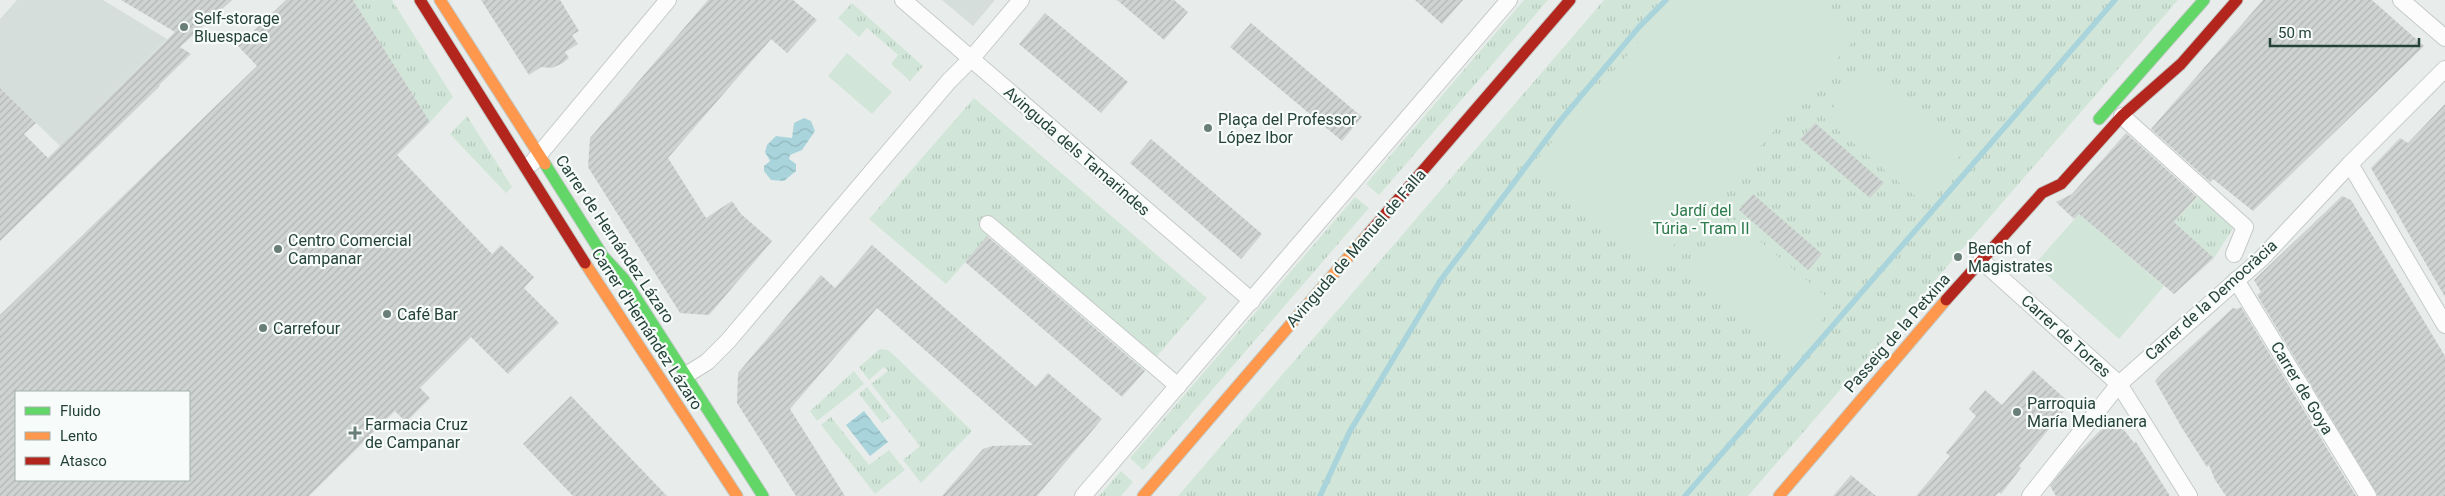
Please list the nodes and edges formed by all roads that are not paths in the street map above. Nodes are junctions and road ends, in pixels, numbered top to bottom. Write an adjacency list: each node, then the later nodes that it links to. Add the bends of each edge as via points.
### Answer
1 (420, 0): 18 (main road, Carrer d'Hernández Lázaro)
2 (440, 0): 16 (main road, Carrer de Hernández Lázaro)
3 (668, 0): 16 (street)
4 (903, 0): 12 (street, Avinguda dels Tamarindes)
5 (1021, 0): 12 (street)
6 (1509, 0): 25 (street)
7 (1570, 0): 34 (main road, Avinguda de Manuel de Falla)
8 (2204, 0): 15 (main road)
9 (2237, 0): 14 (main road, Passeig de la Petxina, via 2182,64)
10 (2401, 0): 11 (street)
11 (2445, 38)
12 (971, 59): 25 (street, Avinguda dels Tamarindes); 28 (street, via 728,341 707,362)
13 (2445, 69): 17 (street, Carrer de la Democràcia)
14 (2122, 116): 20 (main road, Passeig de la Petxina, via 2061,184); 22 (street, via 2245,227)
15 (2092, 126)
16 (538, 155): 18 (street); 28 (main road, Carrer de Hernández Lázaro, via 603,256 624,278)
17 (2350, 164): 24 (street, Carrer de la Democràcia, via 2262,258); 26 (street)
18 (527, 169): 27 (main road, Carrer d'Hernández Lázaro)
19 (2050, 174): 20 (main road, Passeig de la Petxina)
20 (2042, 194): 23 (main road, Passeig de la Petxina)
21 (988, 224): 30 (street)
22 (2234, 254)
23 (1981, 260): 29 (street, Carrer de Torres); 35 (main road, Passeig de la Petxina)
24 (2236, 280): 29 (street, Carrer de la Democràcia); 38 (street, Carrer de Goya)
25 (1252, 301): 30 (street)
26 (2445, 325)
27 (650, 365): 28 (main road, via 668,376 678,378); 31 (main road, Carrer d'Hernández Lázaro)
28 (686, 375): 32 (main road, Carrer de Hernández Lázaro)
29 (2119, 384): 36 (street, Carrer de la Democràcia); 37 (street, Carrer de Torres)
30 (1178, 386): 33 (street)
31 (737, 496)
32 (763, 496)
33 (1084, 496)
34 (1143, 496)
35 (1779, 496)
36 (2030, 496)
37 (2189, 496)
38 (2368, 496)

